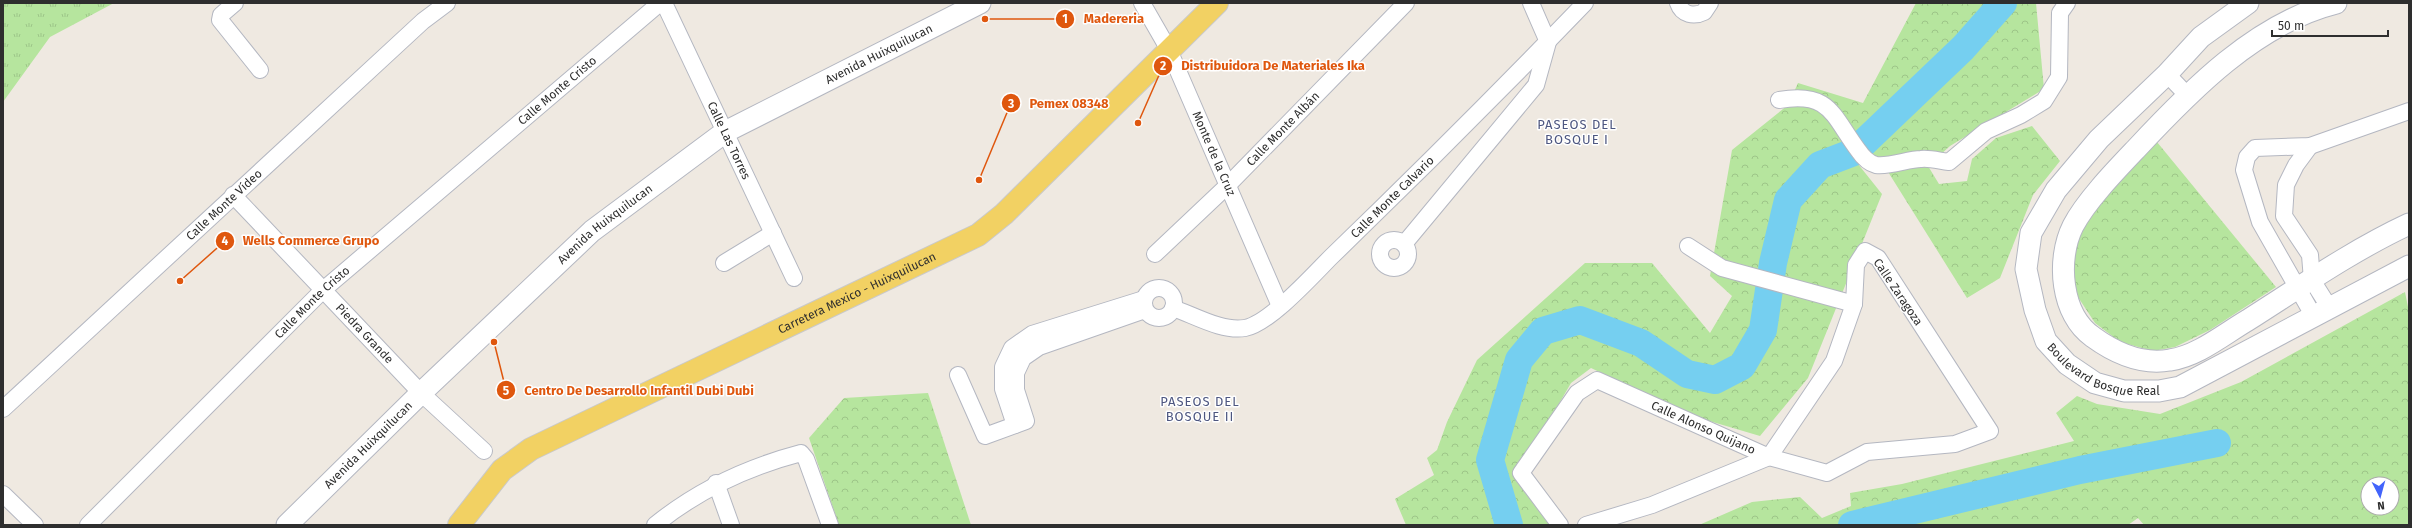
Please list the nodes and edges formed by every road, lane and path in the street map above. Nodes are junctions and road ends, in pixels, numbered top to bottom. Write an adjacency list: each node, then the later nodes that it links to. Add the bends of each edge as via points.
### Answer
1 (235, 3): 18 (street, via 220,18)
2 (447, 3): 26 (street, Calle Monte Vídeo, via 423,21)
3 (660, 3): 38 (street, Calle Monte Cristo)
4 (664, 3): 23 (street, Calle Las Torres)
5 (980, 3): 23 (street, Avenida Huixquilucan)
6 (1142, 3): 17 (street, Monte de la Cruz)
7 (1217, 3): 17 (main road, Carretera Mexico - Huixquilucan)
8 (1406, 3): 25 (street, Calle Monte Albán)
9 (1530, 3): 16 (street)
10 (1585, 3): 16 (street, Calle Monte Calvario)
11 (1678, 3): 12 (street, via 1682,11 1693,15 1704,12)
12 (1710, 3)
13 (2067, 3): 21 (street, via 2060,13 2059,77 2044,101 1986,131 1949,162 1923,158 1876,165 1864,159 1836,116 1814,98 1799,96)
14 (2248, 3): 19 (street, Boulevard Bosque Real, via 2201,37)
15 (2336, 3): 20 (street, Boulevard Bosque Real, via 2278,28 2238,53)
16 (1548, 42): 31 (street, via 1536,85); 41 (street, Calle Monte Calvario)
17 (1169, 50): 25 (street, Monte de la Cruz); 55 (main road, Carretera Mexico - Huixquilucan, via 1004,214 978,234 531,450 502,470)
18 (260, 70)
19 (2167, 74): 20 (street); 43 (street, Boulevard Bosque Real, via 2089,150 2056,190 2031,233 2026,269 2035,310 2046,342 2066,364 2095,383 2124,391 2158,391 2180,387 2199,378)
20 (2187, 95): 37 (street, Boulevard Bosque Real, via 2106,181 2073,227 2064,257 2065,288 2071,312 2085,332 2108,348 2142,360 2171,360 2201,349)
21 (1780, 100)
22 (2409, 111): 24 (street)
23 (725, 132): 30 (street, Calle Las Torres); 45 (street, Avenida Huixquilucan, via 592,231)
24 (2310, 146): 27 (street, via 2286,185); 28 (street, via 2255,148 2247,157 2244,170)
25 (1227, 186): 33 (street, Calle Monte Albán); 41 (street, Monte de la Cruz)
26 (233, 195): 38 (street, Piedra Grande); 46 (street, Calle Monte Vídeo)
27 (2284, 216): 28 (street); 37 (street, via 2310,255)
28 (2260, 222): 37 (street)
29 (2409, 224): 37 (street, Boulevard Bosque Real)
30 (773, 233): 34 (street); 36 (street, Calle Las Torres)
31 (1404, 244)
32 (1688, 246): 40 (street, via 1722,268)
33 (1155, 254)
34 (724, 263)
35 (2409, 266): 43 (street, Boulevard Bosque Real)
36 (794, 278)
37 (2305, 284): 43 (street)
38 (323, 290): 45 (street, Piedra Grande); 53 (street, Calle Monte Cristo)
39 (1145, 304): 42 (street, via 1154,318 1165,317); 42 (street, via 1152,290 1163,290 1172,297); 44 (street, via 1032,334 1012,348 1003,367 1003,389 1015,425 985,436)
40 (1854, 304): 47 (street, Calle Zaragoza, via 1856,265 1865,251 1878,258); 49 (street, Calle Zaragoza, via 1834,362)
41 (1280, 306): 42 (street, Calle Monte Calvario, via 1245,328 1226,327)
42 (1173, 308)
43 (2321, 311)
44 (958, 375)
45 (421, 393): 48 (street, Piedra Grande); 54 (street, Avenida Huixquilucan)
46 (3, 409)
47 (1990, 431): 49 (street, Calle Alonso Quijano, via 1955,444 1868,452 1827,473)
48 (484, 451)
49 (1769, 457): 59 (street, Calle Alonso Quijano, via 1597,380 1577,393 1521,473); 60 (street, via 1652,505)
50 (716, 483): 56 (street); 57 (street); 58 (street, via 801,453 806,459)
51 (3, 494): 52 (street)
52 (35, 525)
53 (88, 525)
54 (287, 525)
55 (459, 525)
56 (655, 525)
57 (731, 525)
58 (830, 525)
59 (1560, 525)
60 (1586, 525)

